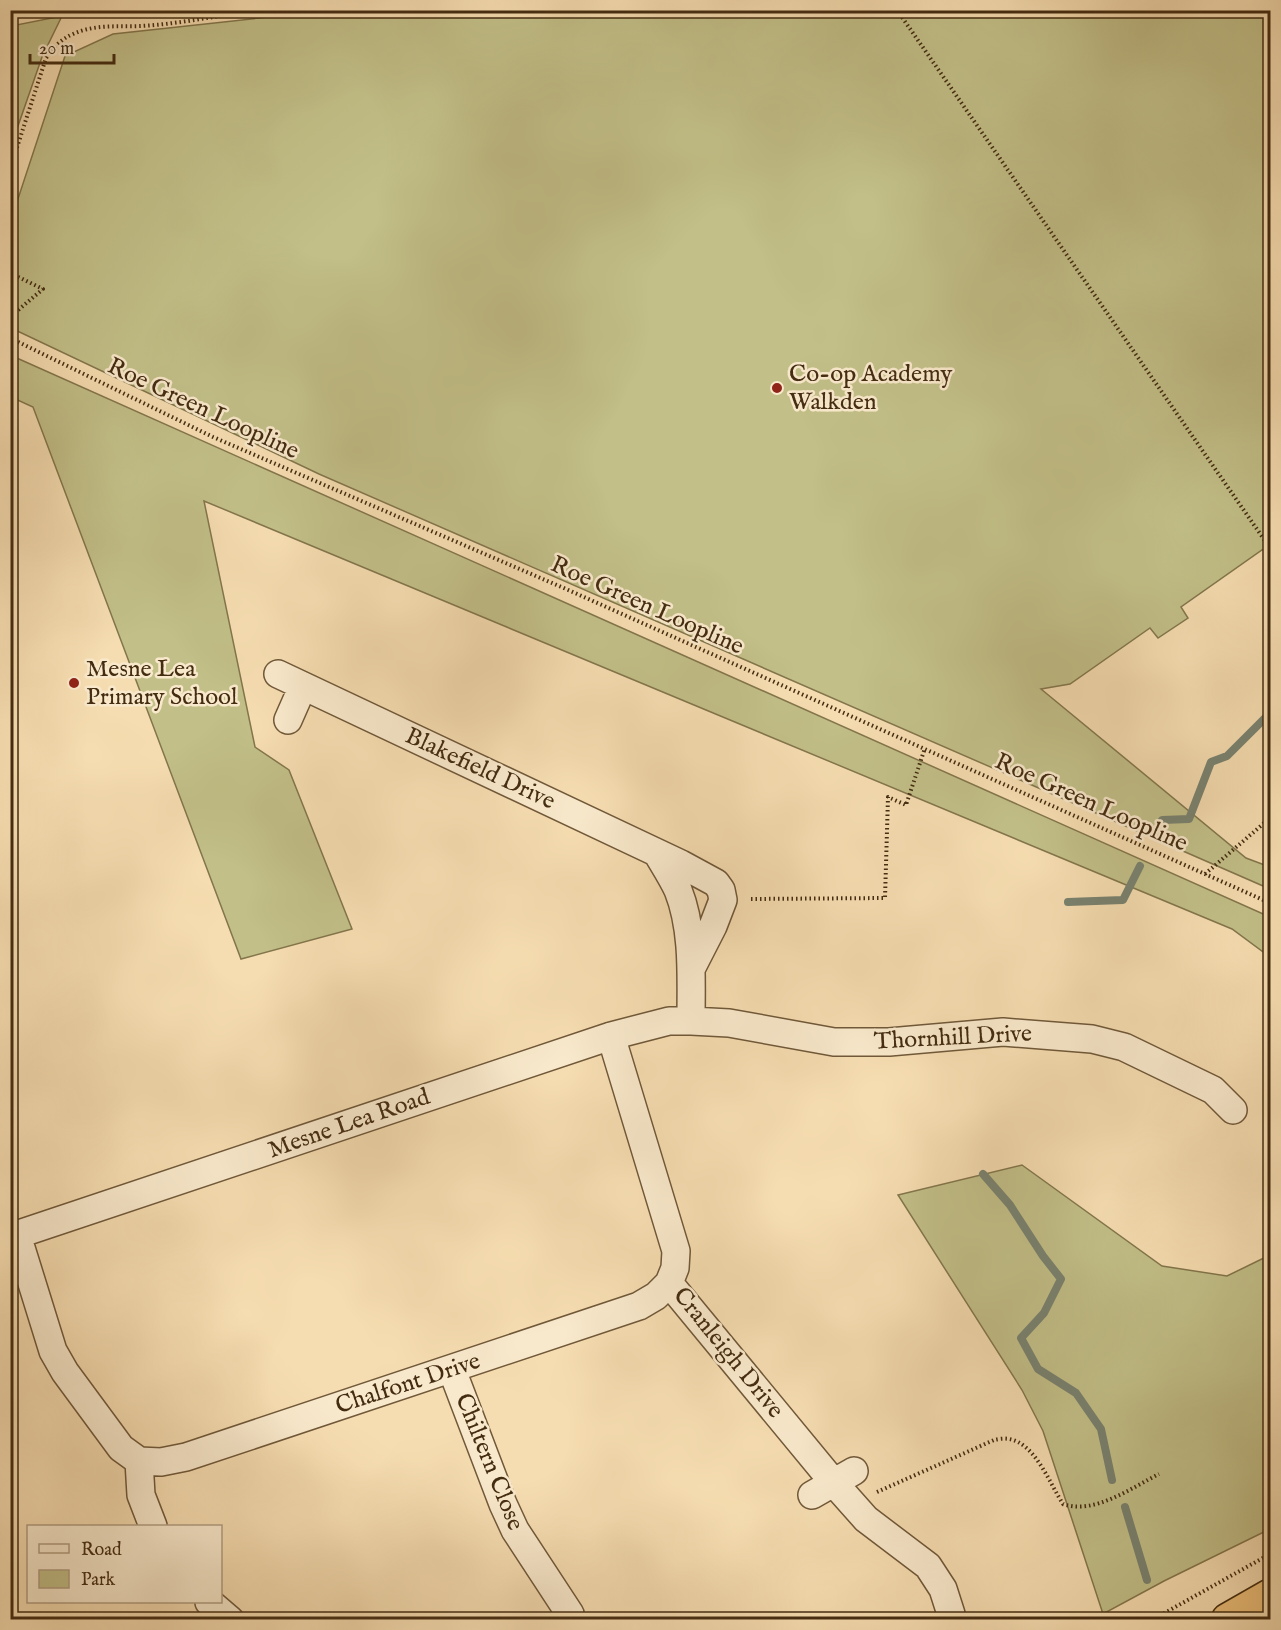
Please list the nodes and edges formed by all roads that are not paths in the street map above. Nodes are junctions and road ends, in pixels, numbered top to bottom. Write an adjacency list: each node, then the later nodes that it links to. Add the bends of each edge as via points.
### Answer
1 (278, 674): 2 (street, Blakefield Drive)
2 (303, 686): 3 (street); 4 (street, Blakefield Drive)
3 (288, 720)
4 (657, 853): 5 (street, via 678,891); 5 (street, Blakefield Drive, via 716,883 721,890 723,900)
5 (691, 969): 6 (street)
6 (691, 1021): 7 (street, Mesne Lea Road, via 669,1021); 8 (street, Thornhill Drive, via 729,1023 834,1042 890,1042 1003,1032 1092,1039 1124,1047 1213,1090)
7 (610, 1036): 9 (street, Mesne Lea Road); 10 (street, Cranleigh Drive, via 676,1251)
8 (1233, 1110)
9 (14, 1236): 12 (street, via 53,1351 121,1448)
10 (669, 1283): 11 (street, Chalfont Drive, via 639,1306); 18 (street, Cranleigh Drive, via 833,1483 867,1519 927,1566 943,1590)
11 (452, 1370): 12 (street, Chalfont Drive, via 186,1457); 16 (street, Chiltern Close, via 515,1530)
12 (139, 1461): 13 (street, via 141,1495)
13 (152, 1525)
14 (1270, 1596): 19 (highway)
15 (210, 1603): 17 (street)
16 (572, 1613)
17 (230, 1620)
18 (951, 1620)
19 (1228, 1620)

